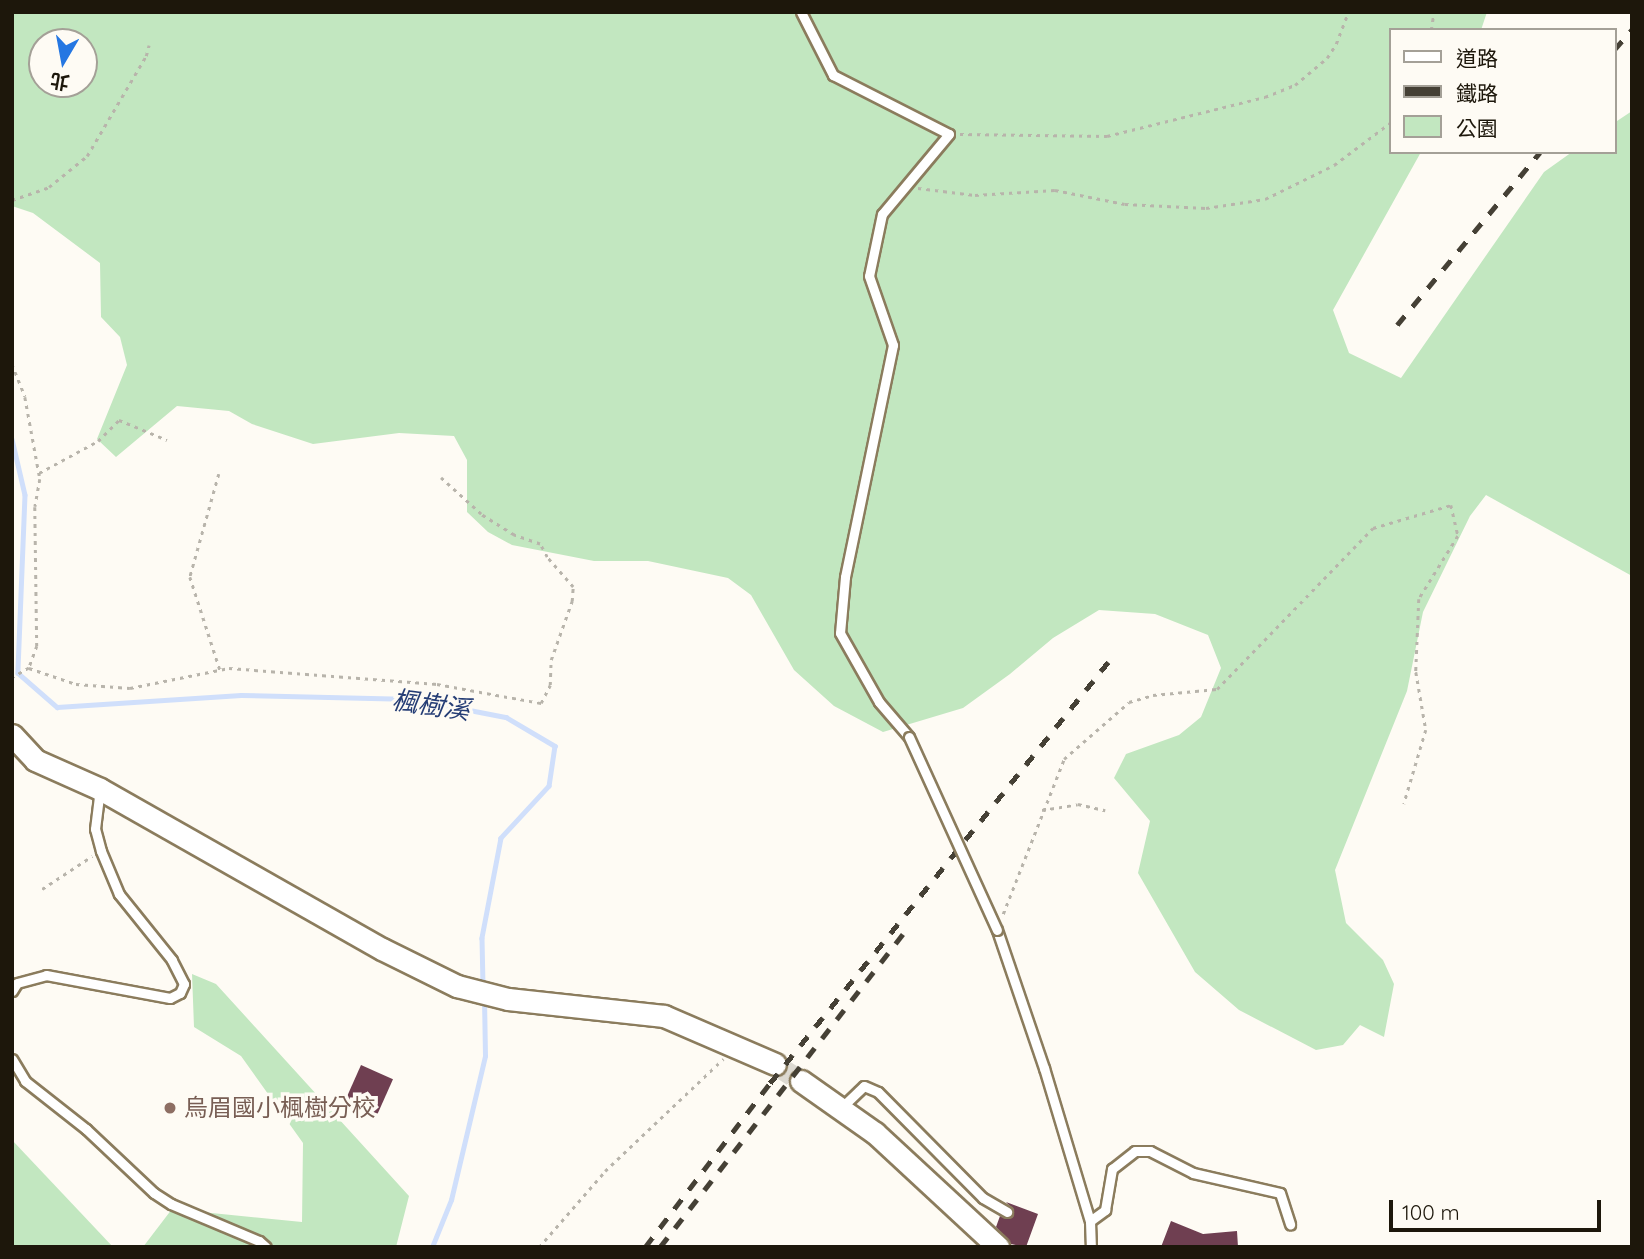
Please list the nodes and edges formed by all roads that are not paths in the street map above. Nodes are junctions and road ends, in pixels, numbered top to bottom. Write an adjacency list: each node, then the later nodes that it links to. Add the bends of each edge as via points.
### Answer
1 (801, 12): 10 (lane, bridge, via 833,75 949,134 882,214 869,276 893,345 845,577 840,633 879,702 909,737 997,930)
2 (12, 735): 3 (street, via 35,760)
3 (100, 789): 4 (lane, via 95,829 100,851 119,894 172,960 184,984 180,993 170,998 46,975 16,983); 6 (street, via 382,950 457,986 508,999 664,1016)
4 (12, 991)
5 (12, 1059): 12 (lane, via 25,1082 86,1129 154,1193)
6 (775, 1064)
7 (801, 1081): 8 (street)
8 (842, 1107): 9 (lane, via 864,1086 878,1092 983,1198); 13 (street)
9 (1007, 1212)
10 (1090, 1221): 11 (lane, via 1105,1210 1112,1169 1135,1151 1150,1152 1193,1173 1280,1193); 14 (lane)
11 (1290, 1224)
12 (265, 1247)
13 (998, 1247)
14 (1091, 1247)

